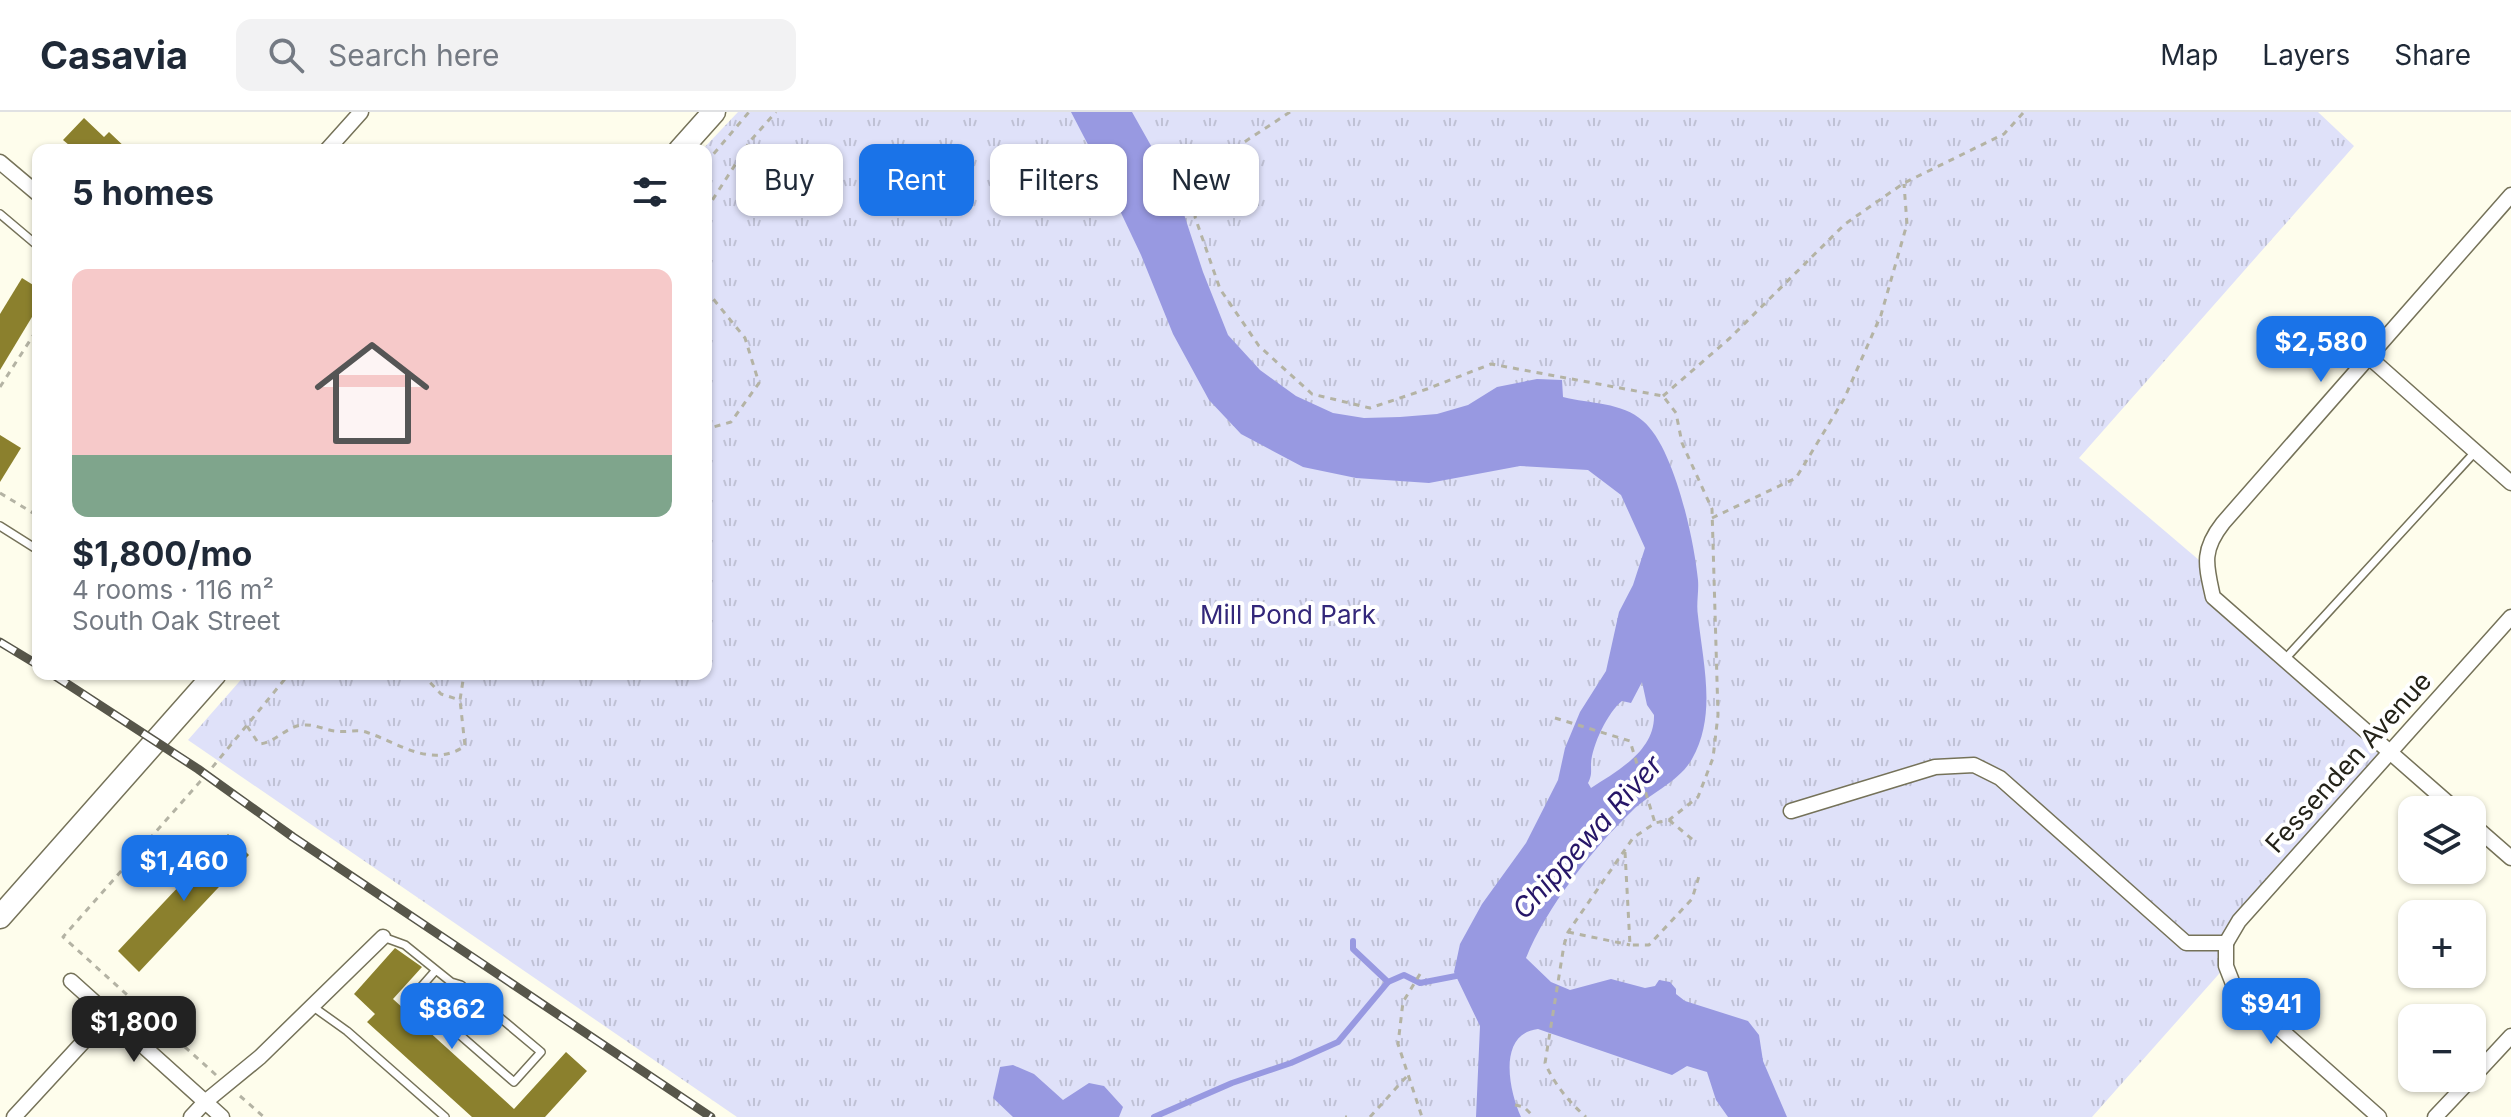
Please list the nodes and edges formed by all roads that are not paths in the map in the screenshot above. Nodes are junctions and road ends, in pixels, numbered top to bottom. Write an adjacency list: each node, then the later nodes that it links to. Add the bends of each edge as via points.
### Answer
1 (361, 112): 3 (street)
2 (714, 112): 4 (main road)
3 (332, 144)
4 (685, 144)
5 (0, 162): 6 (street)
6 (32, 189)
7 (2511, 195): 10 (street)
8 (0, 214): 9 (lane)
9 (32, 241)
10 (2370, 358): 11 (street); 16 (street, via 2210,540 2206,566 2213,597)
11 (2475, 452): 12 (street); 16 (lane)
12 (2511, 483)
13 (0, 526): 14 (lane)
14 (32, 546)
15 (2511, 617): 18 (street, Fessenden Avenue)
16 (2286, 658): 18 (street)
17 (210, 680): 23 (main road)
18 (2389, 752): 19 (street); 25 (street, Fessenden Avenue, via 2239,921)
19 (2440, 796)
20 (1791, 811): 25 (street, via 1935,767 1974,765 2000,778 2186,943)
21 (2486, 836): 22 (street)
22 (2511, 858)
23 (0, 917)
24 (383, 937): 26 (lane, via 405,945); 28 (street)
25 (2226, 943): 38 (street, via 2226,966 2235,989)
26 (436, 970): 26 (lane, via 414,995 514,1082 541,1052)
27 (71, 981): 29 (street)
28 (312, 1006): 33 (street); 37 (lane)
29 (108, 1015): 33 (street); 34 (street)
30 (2511, 1036): 31 (street)
31 (2486, 1063)
32 (2459, 1092): 39 (street)
33 (205, 1102): 35 (street); 36 (street)
34 (14, 1117)
35 (191, 1117)
36 (222, 1117)
37 (445, 1117)
38 (2379, 1117)
39 (2435, 1117)

